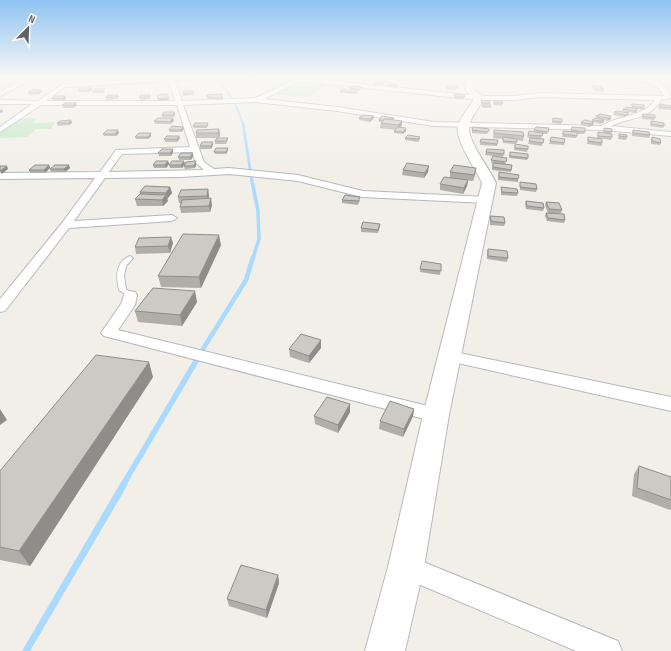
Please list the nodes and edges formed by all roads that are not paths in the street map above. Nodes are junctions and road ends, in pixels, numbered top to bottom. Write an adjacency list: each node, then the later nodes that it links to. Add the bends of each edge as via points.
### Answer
1 (30, 108): 10 (street)
2 (181, 108): 12 (street)
3 (330, 108): 8 (street)
4 (471, 108): 8 (street)
5 (652, 108): 7 (street, via 649,112)
6 (610, 117): 7 (street)
7 (620, 120): 9 (street)
8 (464, 126): 9 (street); 16 (street, via 465,137 489,183)
9 (603, 128): 11 (street)
10 (0, 130)
11 (671, 134)
12 (195, 149): 13 (street, via 200,164 209,169); 14 (street, via 119,152)
13 (209, 172): 14 (street); 16 (street, via 256,173 323,182 362,194)
14 (102, 175): 15 (street); 18 (street)
15 (0, 176)
16 (486, 200): 22 (street)
17 (172, 218): 18 (street)
18 (66, 225): 21 (street)
19 (130, 258): 20 (lane, via 123,265 120,278 123,290)
20 (130, 295): 24 (street, via 128,305 109,333)
21 (1, 306)
22 (450, 356): 23 (street); 24 (street)
23 (671, 404)
24 (436, 415): 25 (street)
25 (406, 567): 26 (street); 27 (street)
26 (385, 651)
27 (608, 651)

